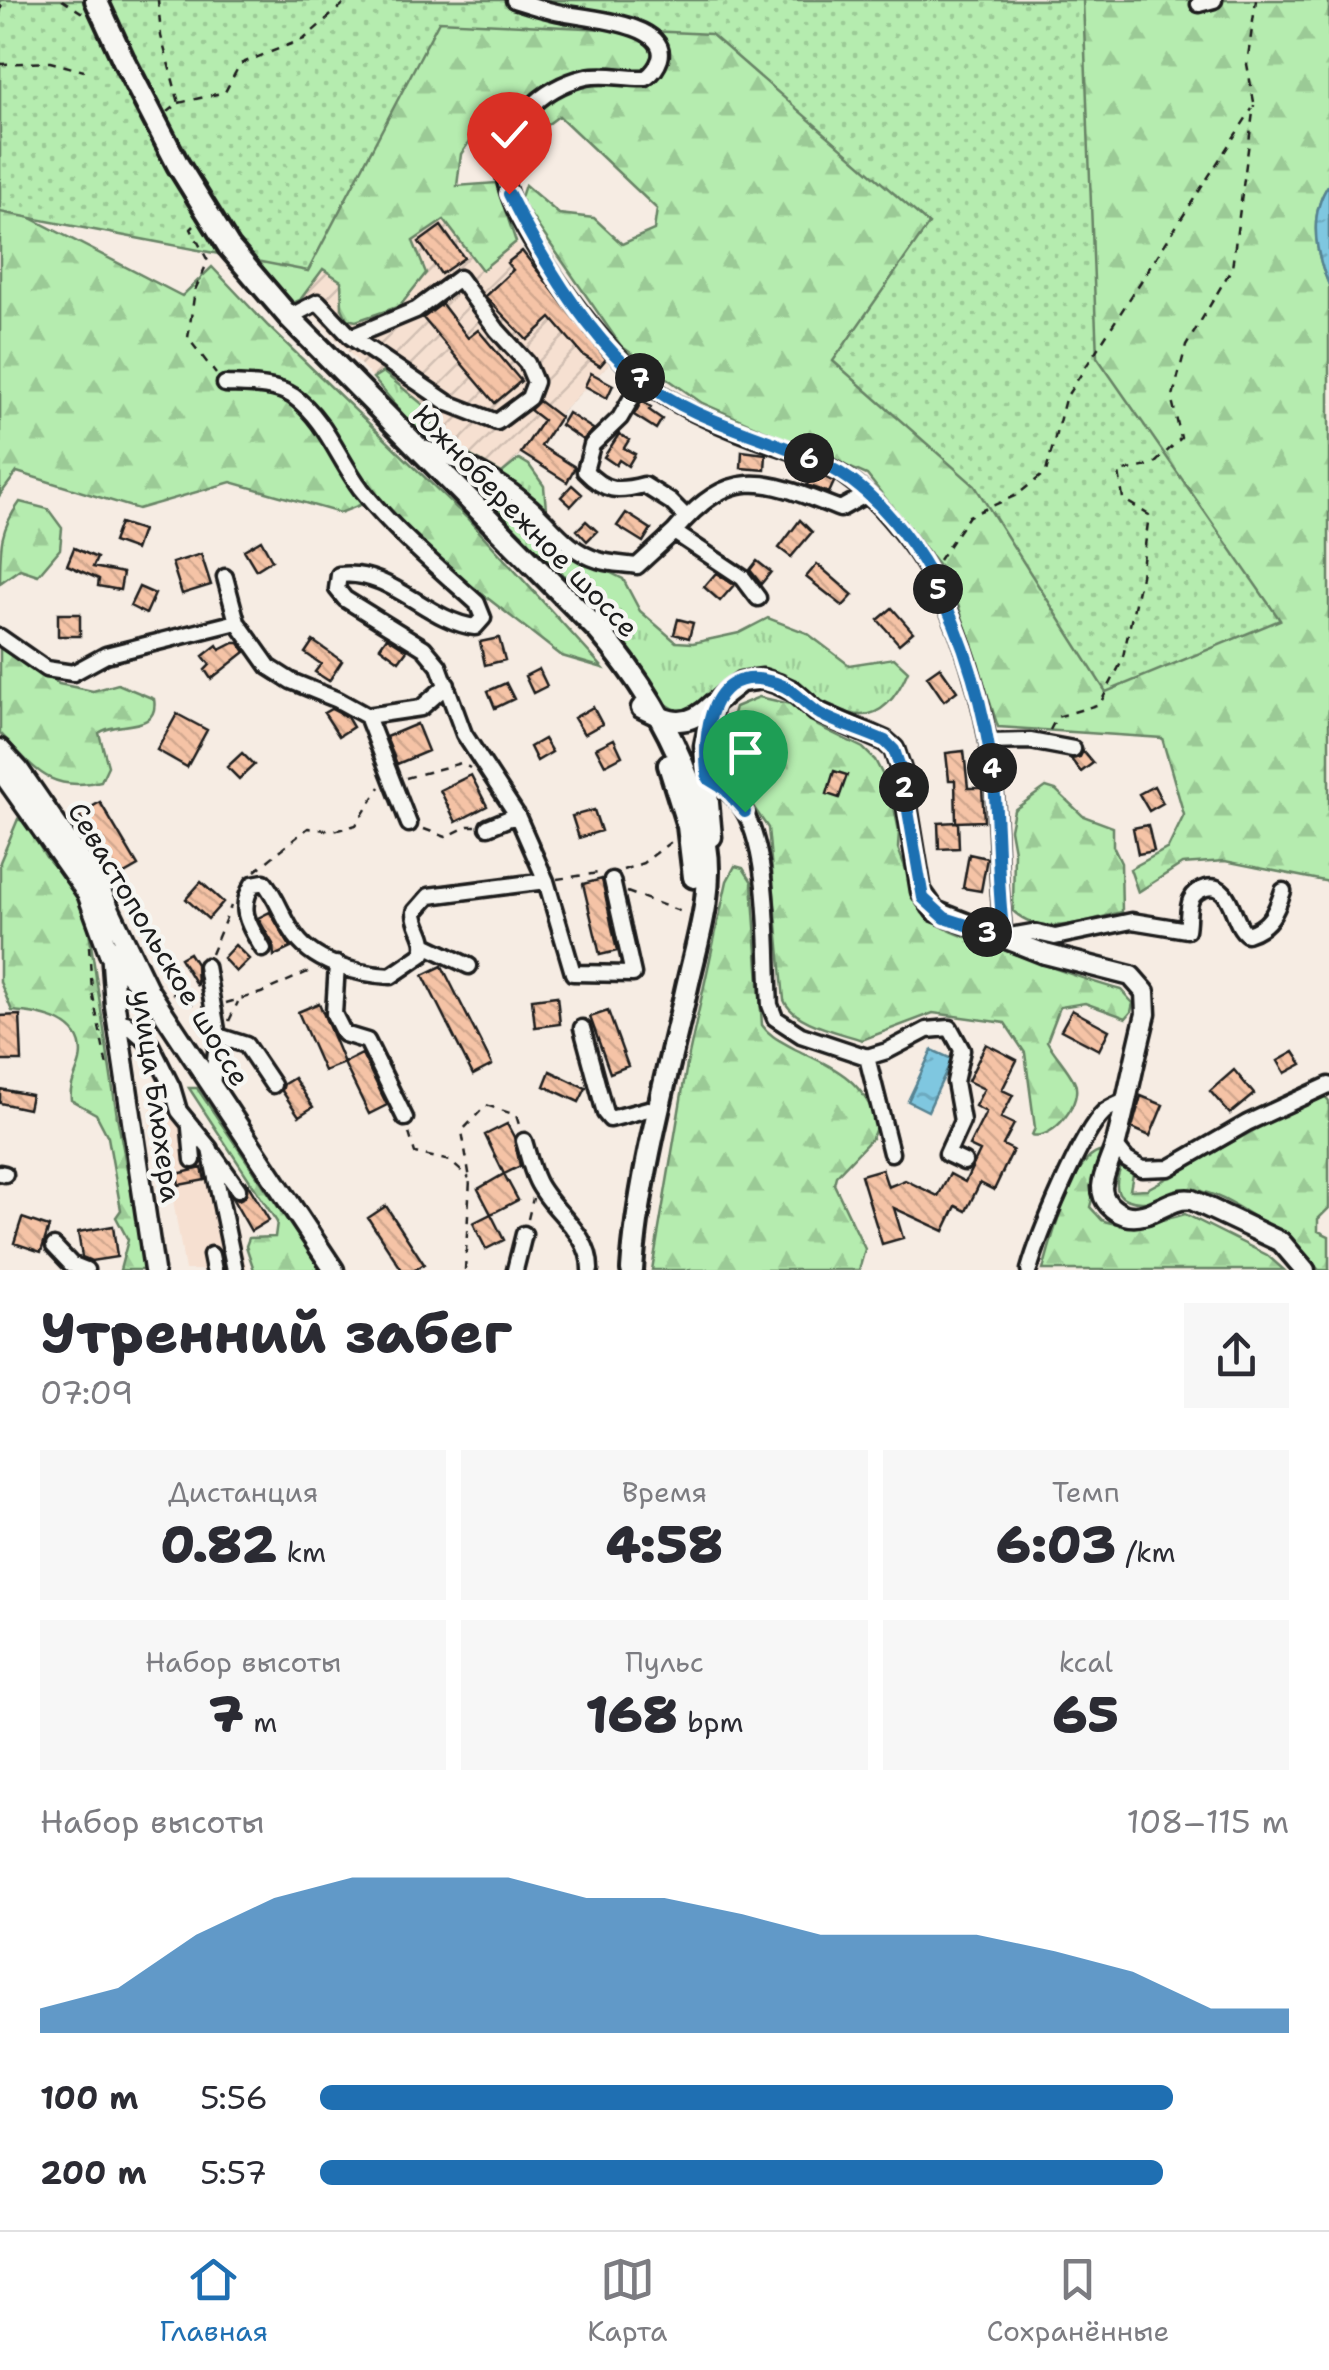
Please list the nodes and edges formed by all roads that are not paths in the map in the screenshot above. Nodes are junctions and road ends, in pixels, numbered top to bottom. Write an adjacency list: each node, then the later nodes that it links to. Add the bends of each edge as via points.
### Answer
1 (85, 0): 3 (highway, Южнобережное шоссе)
2 (514, 0): 6 (street, via 640,30 661,51 646,78 586,77 538,100 522,114 505,150 509,194 546,262)
3 (95, 10): 4 (highway, Южнобережное шоссе, via 198,200); 4 (highway, Южнобережное шоссе, via 168,172 199,221)
4 (285, 321): 5 (street, via 318,302); 8 (highway, Южнобережное шоссе); 18 (highway, Южнобережное шоссе, via 573,617)
5 (351, 337): 5 (street, via 448,403 497,422 528,398 535,382 527,362 459,278 416,310)
6 (642, 380): 9 (street, via 711,420 806,456); 10 (street, via 620,418 592,445 584,471 614,492 644,485)
7 (225, 384): 16 (street, via 291,395 320,422 379,510 476,602 483,618 475,628 457,625 377,580 356,572 339,575 337,589 424,648)
8 (416, 445): 11 (street, via 482,473 530,507 563,542 596,560 637,566); 18 (highway, Южнобережное шоссе, via 630,667)
9 (867, 494): 10 (street, via 840,508 748,481 698,504); 20 (street, via 930,573 971,675)
10 (686, 517): 11 (street)
11 (674, 532): 13 (street, via 743,578)
12 (226, 577): 14 (street)
13 (758, 598)
14 (237, 622): 15 (street, via 106,655 73,673 46,669); 19 (street, via 270,666)
15 (0, 637)
16 (447, 685): 19 (street, via 420,708); 25 (street, via 464,734)
17 (712, 704): 18 (main road, via 692,720); 24 (main road); 34 (main road, via 731,687 762,679 885,741 901,770 923,898 945,918)
18 (650, 712): 26 (highway, Южнобережное шоссе, via 680,758)
19 (367, 716): 27 (street, via 387,784)
20 (988, 742): 22 (street); 34 (street)
21 (0, 749): 33 (main road, Севастопольское шоссе, via 97,883)
22 (1073, 749)
23 (0, 770): 37 (main road, Севастопольское шоссе, via 86,892)
24 (707, 772): 26 (main road); 32 (main road, via 714,854); 45 (street, via 739,802 751,828 764,886 775,1018 801,1035)
25 (516, 815): 28 (street); 29 (street)
26 (692, 817): 32 (highway, Южнобережное шоссе, via 706,845)
27 (408, 824)
28 (488, 827)
29 (546, 881): 30 (street, via 573,973 634,974); 35 (street, via 430,896 415,912)
30 (613, 884)
31 (1283, 890): 34 (street, via 1271,919 1247,934 1238,928 1226,895 1208,887 1189,901 1186,930 1132,921 1055,937)
32 (698, 908): 50 (highway, Южнобережное шоссе); 70 (highway, Южнобережное шоссе)
33 (122, 933): 37 (main road); 41 (main road, Севастопольское шоссе)
34 (1004, 937): 49 (main road, via 1140,982 1147,1002)
35 (425, 946): 38 (street, via 391,976); 40 (street)
36 (263, 949): 38 (street, via 243,914 246,896 264,882 311,955)
37 (109, 953): 41 (main road, Севастопольское шоссе); 42 (main road, улица Блюхера)
38 (338, 964): 51 (street, via 334,1014 344,1034 368,1041)
39 (206, 966): 44 (street)
40 (469, 966)
41 (146, 991): 42 (main road, via 124,988); 46 (main road, Севастопольское шоссе); 66 (main road, Севастопольское шоссе)
42 (116, 1014): 52 (street, via 151,1046); 64 (main road, улица Блюхера)
43 (582, 1028): 50 (street, via 604,1113 610,1120)
44 (218, 1036): 46 (street); 47 (street, via 246,1045)
45 (867, 1057): 56 (street); 58 (street, via 926,1030 950,1028 962,1050 955,1082 962,1121 947,1154)
46 (212, 1085): 66 (main road, Севастопольское шоссе)
47 (273, 1085)
48 (1329, 1086): 54 (street, via 1169,1168 1142,1169)
49 (1126, 1101): 54 (main road); 62 (street, via 1103,1113 1084,1144)
50 (648, 1109): 69 (highway, Южнобережное шоссе)
51 (405, 1118)
52 (190, 1128): 55 (street); 57 (street)
53 (524, 1142): 68 (street, via 537,1182 581,1238)
54 (1115, 1146): 71 (main road, via 1102,1189 1112,1208 1142,1216 1175,1200 1192,1200 1281,1242)
55 (210, 1149): 59 (street); 65 (street)
56 (892, 1153)
57 (192, 1160)
58 (964, 1162)
59 (238, 1188)
60 (524, 1234): 67 (street)
61 (54, 1246): 63 (street)
62 (1030, 1269)
63 (86, 1270)
64 (154, 1270)
65 (235, 1270)
66 (331, 1270)
67 (514, 1270)
68 (590, 1270)
69 (618, 1270)
70 (632, 1270)
71 (1305, 1270)

